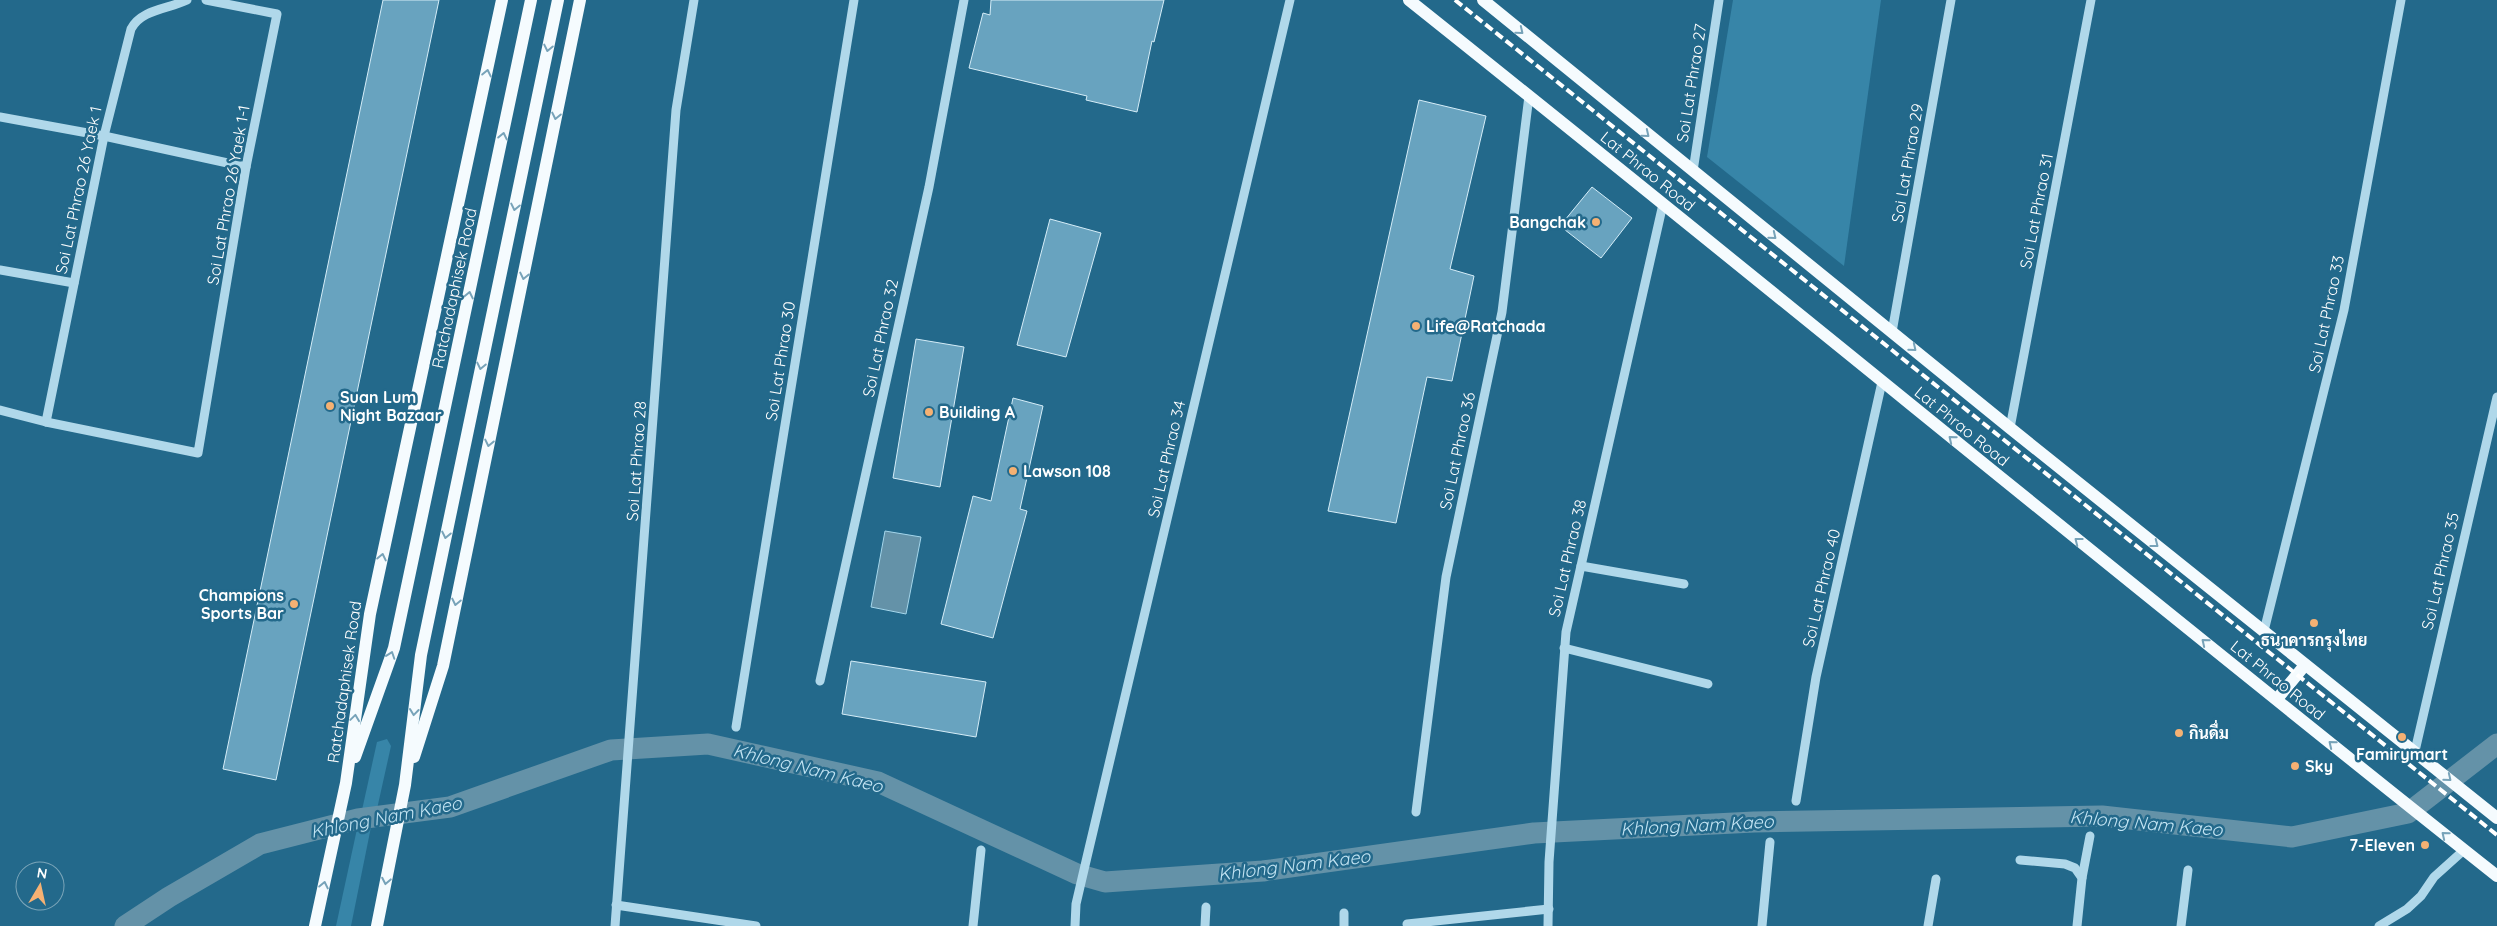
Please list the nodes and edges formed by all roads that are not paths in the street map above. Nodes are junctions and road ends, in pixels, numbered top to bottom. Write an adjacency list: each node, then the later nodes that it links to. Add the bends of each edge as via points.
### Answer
1 (187, 0): 19 (street, Soi Lat Phrao 26 Yaek 1, via 135,21)
2 (206, 0): 20 (street, Soi Lat Phrao 26 Yaek 1-1, via 277,14)
3 (502, 0): 41 (main road, Ratchadaphisek Road, one-way to 3, via 370,614)
4 (531, 0): 41 (main road, Ratchadaphisek Road, one-way to 4, via 394,648)
5 (558, 0): 42 (main road, one-way to 42, via 421,655)
6 (694, 0): 55 (street, Soi Lat Phrao 28, via 676,110)
7 (854, 0): 39 (street, Soi Lat Phrao 30)
8 (964, 0): 36 (street, Soi Lat Phrao 32, via 929,187)
9 (1290, 0): 65 (street, Soi Lat Phrao 34, via 1076,904)
10 (1409, 0): 17 (main road, Lat Phrao Road)
11 (1482, 0): 21 (main road, Lat Phrao Road, one-way to 21)
12 (1719, 0): 21 (street, Soi Lat Phrao 27)
13 (1951, 0): 25 (street, Soi Lat Phrao 29)
14 (2090, 0): 30 (street, Soi Lat Phrao 31)
15 (2401, 0): 33 (street, Soi Lat Phrao 33, via 2344,310)
16 (579, 1): 42 (main road, one-way to 42, via 443,666)
17 (1528, 96): 22 (main road, Lat Phrao Road); 44 (street, Soi Lat Phrao 36, via 1502,312 1446,577)
18 (0, 117): 19 (street)
19 (104, 136): 20 (street); 24 (street, Soi Lat Phrao 26 Yaek 1)
20 (246, 168): 29 (street, Soi Lat Phrao 26 Yaek 1-1, via 198,453)
21 (1693, 171): 25 (main road, Lat Phrao Road, one-way to 25)
22 (1663, 204): 26 (main road, Lat Phrao Road); 31 (street, Soi Lat Phrao 38)
23 (0, 270): 24 (street)
24 (74, 283): 29 (street, Soi Lat Phrao 26 Yaek 1)
25 (1892, 332): 30 (main road, Lat Phrao Road, one-way to 30)
26 (1882, 382): 38 (main road, Lat Phrao Road, one-way to 26); 43 (street, Soi Lat Phrao 40, via 1816,677)
27 (2497, 397): 40 (street, Soi Lat Phrao 35)
28 (0, 410): 29 (street)
29 (46, 422)
30 (2010, 428): 33 (main road, Lat Phrao Road, one-way to 33)
31 (1581, 566): 32 (street); 34 (street, Soi Lat Phrao 38)
32 (1684, 584)
33 (2264, 631): 35 (main road, Lat Phrao Road)
34 (1564, 648): 37 (street); 57 (street, Soi Lat Phrao 38, via 1549,862)
35 (2306, 665): 38 (main road); 40 (main road, Lat Phrao Road)
36 (820, 680)
37 (1708, 684)
38 (2277, 699): 49 (main road, Lat Phrao Road, one-way to 38)
39 (736, 727)
40 (2415, 751): 45 (main road, Lat Phrao Road, one-way to 45)
41 (346, 783): 60 (main road, Ratchadaphisek Road, one-way to 41)
42 (405, 785): 61 (main road, one-way to 61)
43 (1796, 802)
44 (1416, 812)
45 (2497, 818)
46 (2090, 836): 53 (street)
47 (1770, 842): 69 (street)
48 (981, 850): 64 (street)
49 (2464, 850): 52 (main road, Lat Phrao Road); 73 (street, via 2434,877 2407,909)
50 (2020, 860): 53 (street, via 2065,864 2075,868)
51 (2188, 870): 72 (street)
52 (2497, 876)
53 (2082, 878): 71 (street)
54 (1936, 879): 70 (street)
55 (616, 905): 62 (street, Soi Lat Phrao 28); 63 (street)
56 (1206, 907): 66 (street)
57 (1549, 909): 59 (street); 68 (street, Soi Lat Phrao 38)
58 (1344, 913): 67 (street)
59 (1407, 924)
60 (315, 926)
61 (377, 926)
62 (615, 926)
63 (756, 926)
64 (973, 926)
65 (1075, 926)
66 (1205, 926)
67 (1344, 926)
68 (1548, 926)
69 (1762, 926)
70 (1928, 926)
71 (2077, 926)
72 (2181, 926)
73 (2379, 926)

